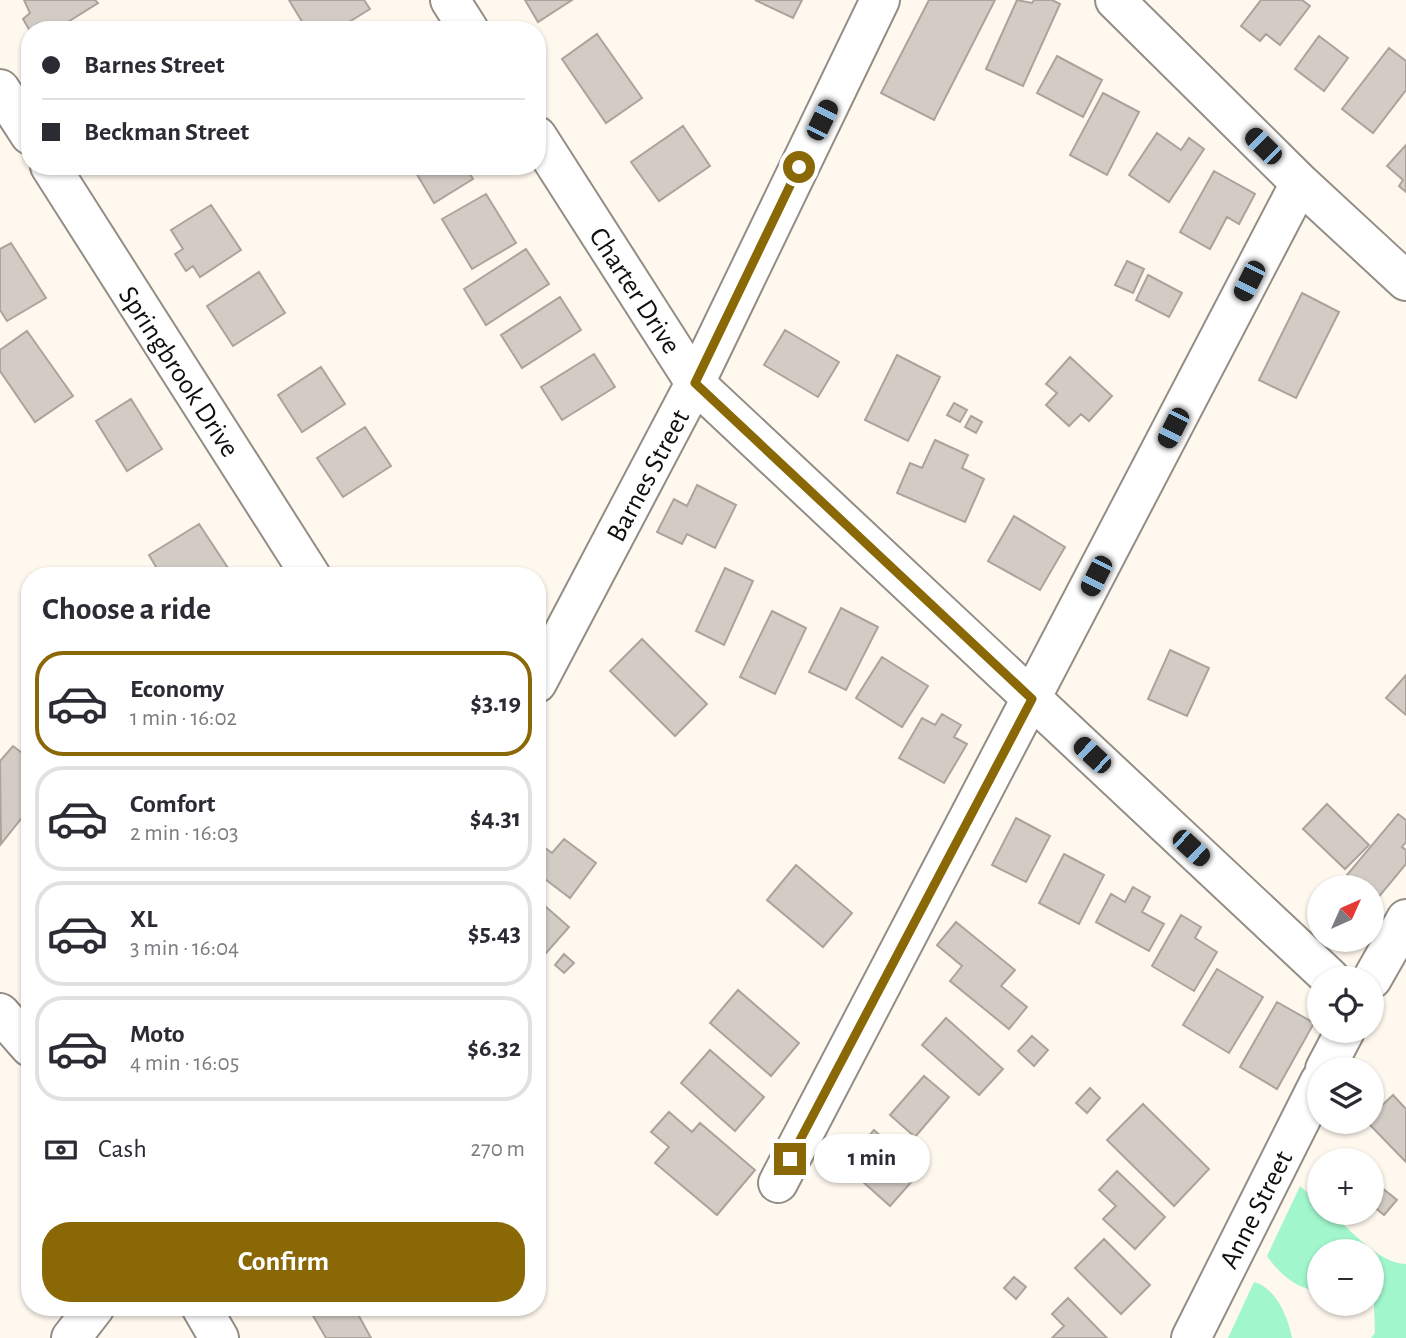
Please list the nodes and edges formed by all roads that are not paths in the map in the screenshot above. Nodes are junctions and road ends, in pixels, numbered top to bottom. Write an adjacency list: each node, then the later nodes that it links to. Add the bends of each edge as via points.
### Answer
1 (450, 0): 4 (street)
2 (880, 0): 11 (street, Barnes Street)
3 (1115, 0): 9 (street)
4 (463, 21)
5 (0, 89): 6 (street)
6 (21, 121)
7 (546, 150): 11 (street, Charter Drive)
8 (56, 175): 12 (street, Springbrook Drive)
9 (1300, 183): 10 (street); 14 (street)
10 (1406, 281)
11 (695, 383): 13 (street, Barnes Street); 14 (street, Charter Drive)
12 (305, 567)
13 (546, 666)
14 (1032, 699): 16 (street, Charter Drive); 21 (street)
15 (1406, 919): 17 (street)
16 (1317, 966)
17 (1379, 966)
18 (0, 1013): 19 (street)
19 (21, 1037)
20 (1307, 1107): 26 (street, Anne Street)
21 (778, 1184)
22 (89, 1316): 24 (street)
23 (206, 1316): 25 (street)
24 (71, 1338)
25 (219, 1338)
26 (1191, 1338)

